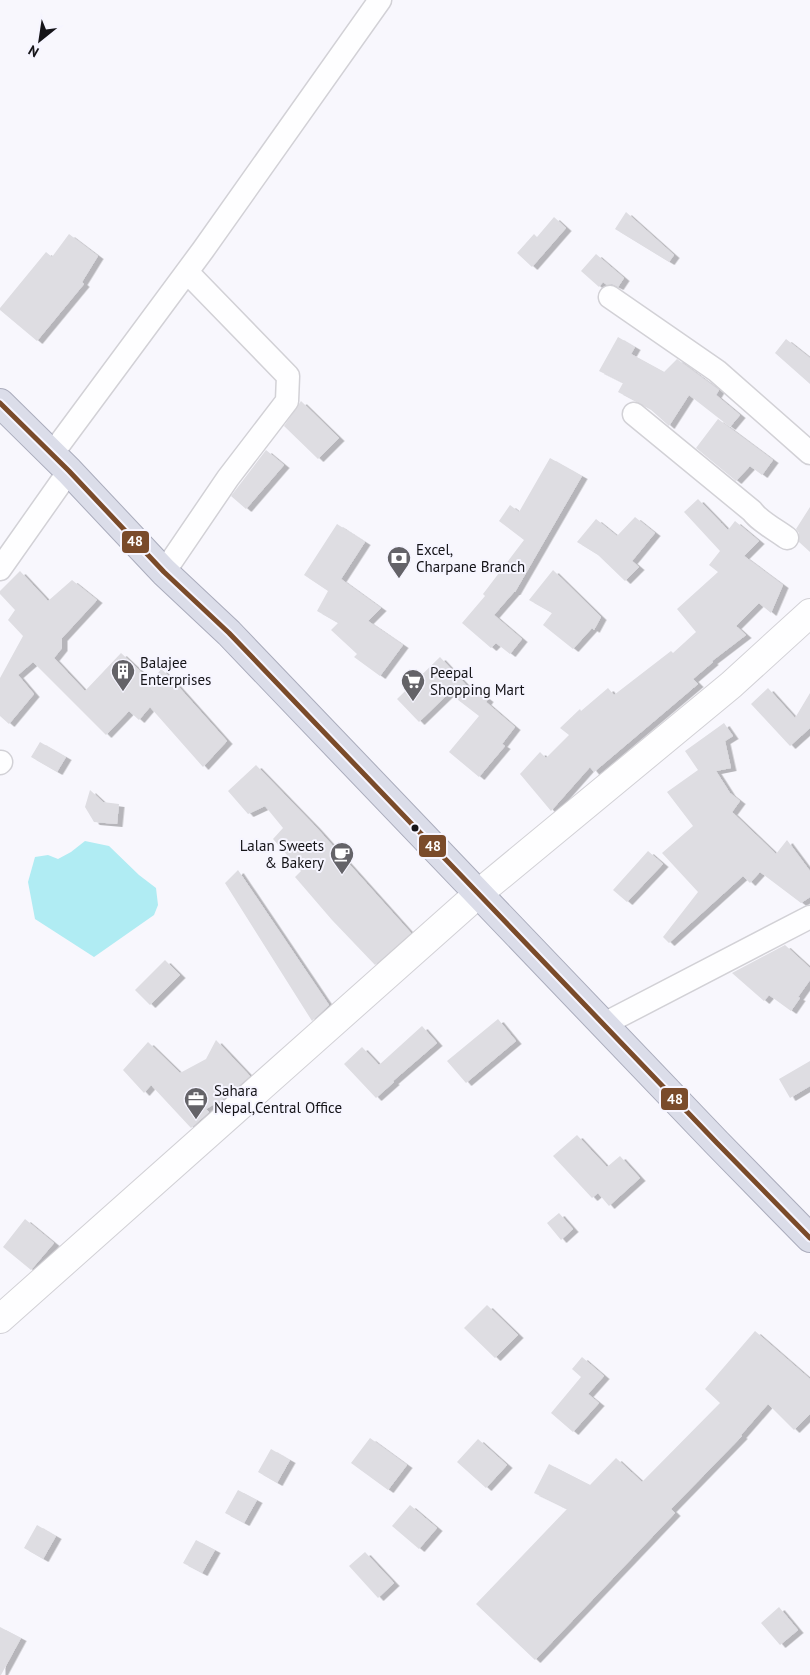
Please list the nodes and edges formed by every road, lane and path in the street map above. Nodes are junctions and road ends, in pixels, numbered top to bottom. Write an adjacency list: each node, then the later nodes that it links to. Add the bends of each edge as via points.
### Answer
1 (380, 0): 2 (street)
2 (187, 272): 7 (street); 10 (street, via 288,376 287,401 228,478)
3 (610, 297): 6 (street, via 717,371)
4 (0, 403): 7 (highway)
5 (634, 414): 8 (street, via 752,511 757,519)
6 (810, 453)
7 (60, 463): 9 (street); 10 (highway)
8 (787, 538)
9 (0, 569)
10 (164, 572): 12 (highway, via 229,633)
11 (810, 613): 12 (street, via 731,685)
12 (478, 894): 14 (highway); 16 (street)
13 (810, 917): 14 (street)
14 (604, 1024): 15 (highway)
15 (810, 1238)
16 (0, 1319)

